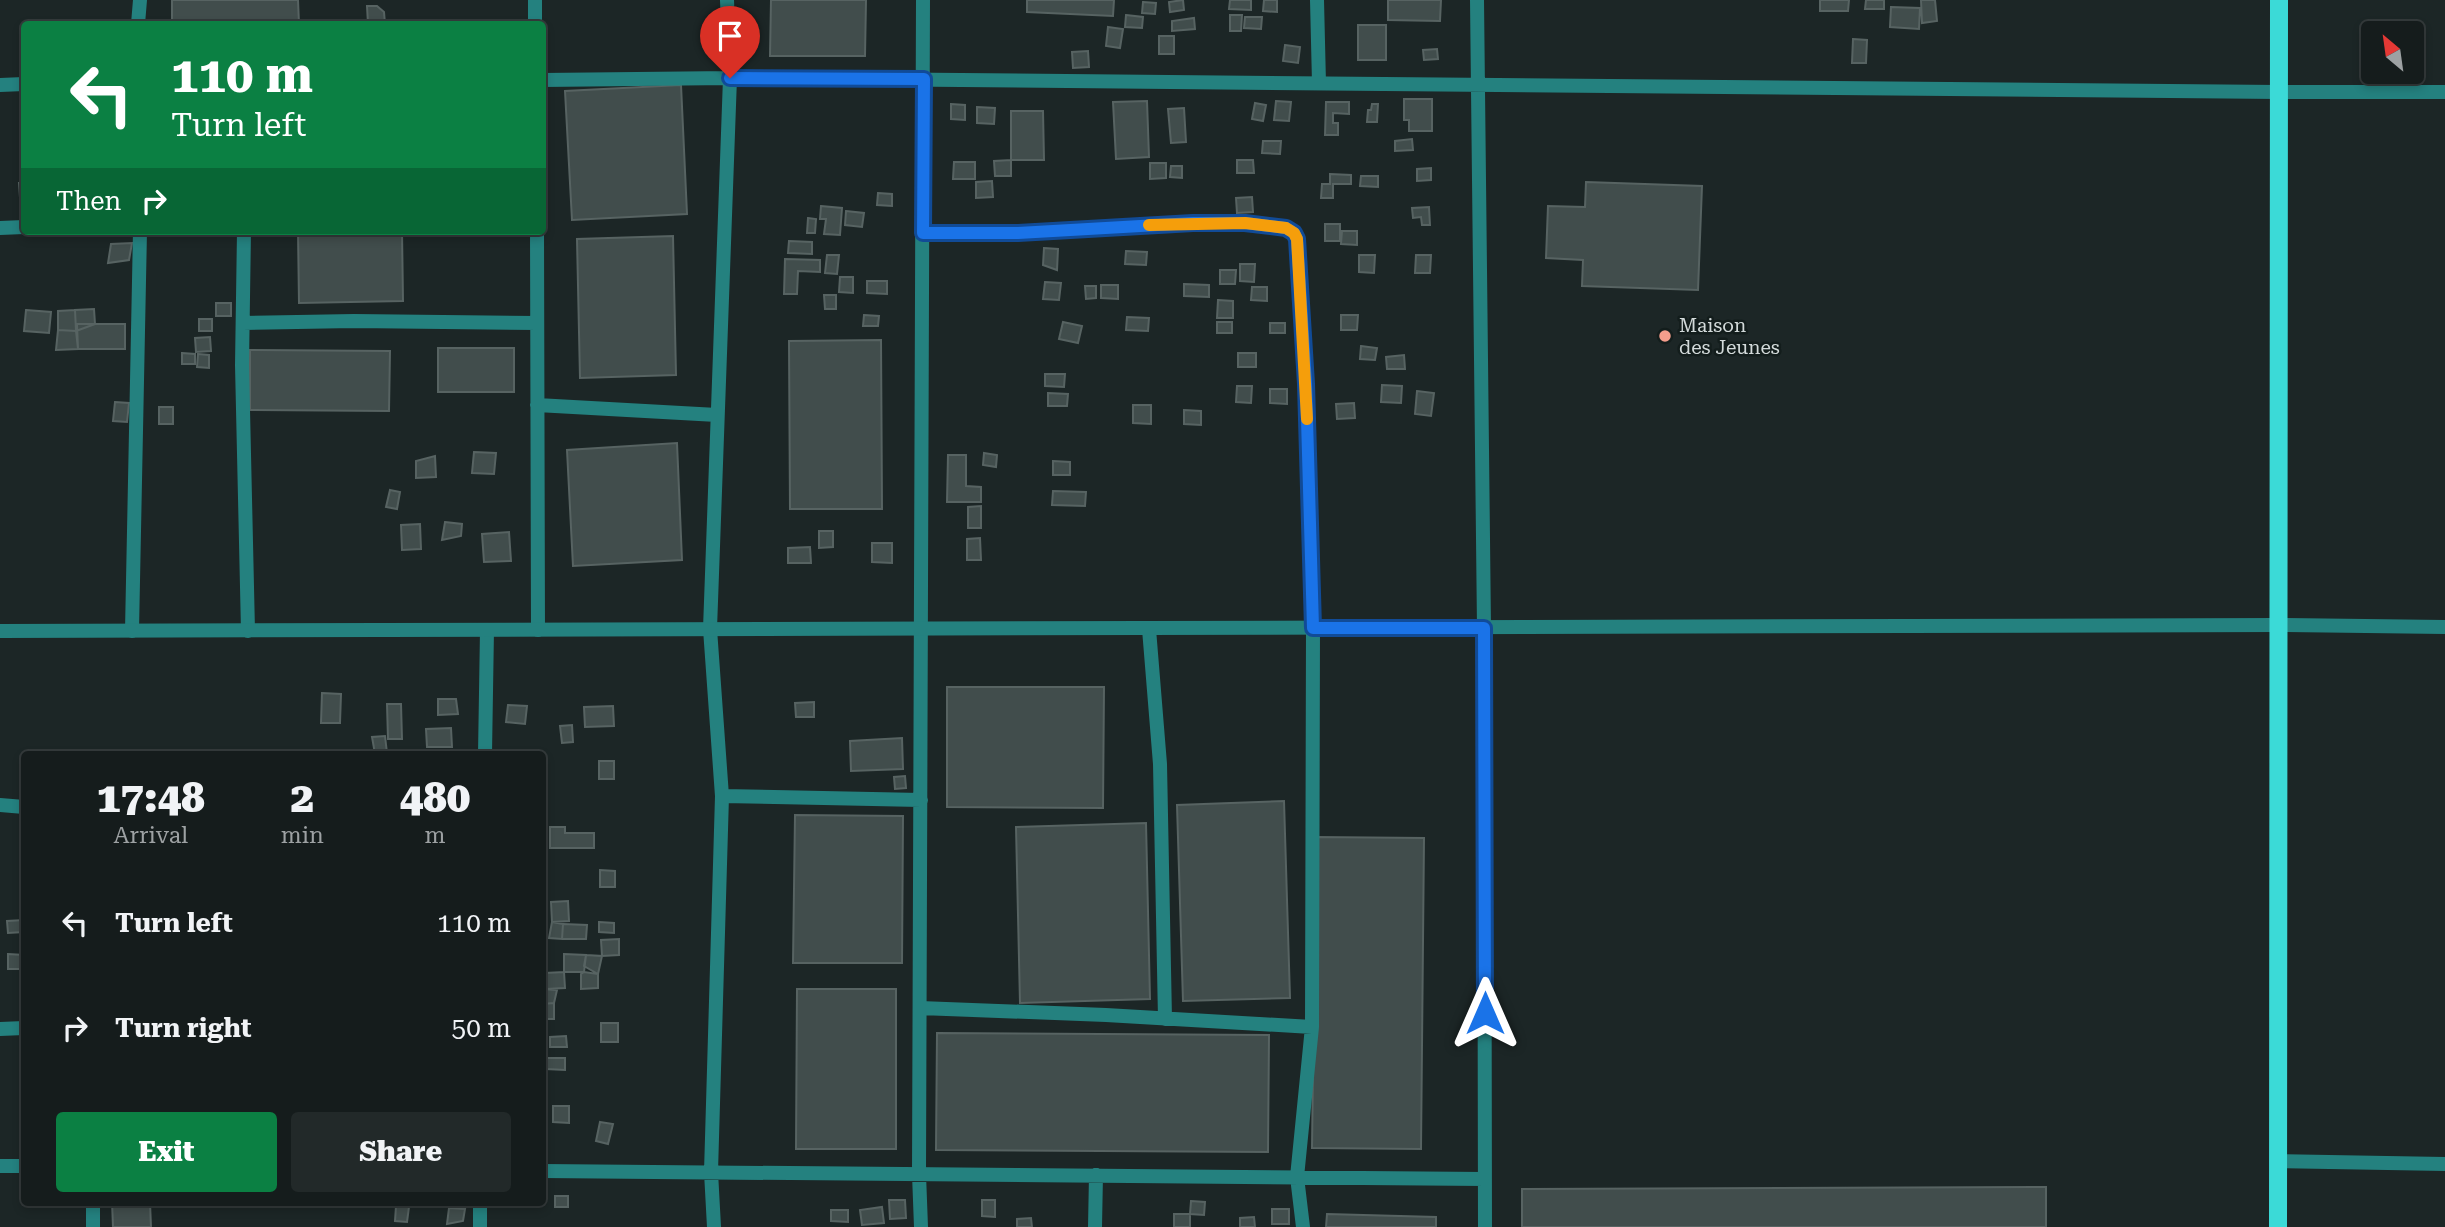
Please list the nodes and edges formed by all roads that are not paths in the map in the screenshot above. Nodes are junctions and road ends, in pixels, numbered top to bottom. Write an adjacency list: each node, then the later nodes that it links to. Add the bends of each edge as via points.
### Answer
1 (140, 0): 8 (street)
2 (535, 0): 9 (street)
3 (727, 0): 10 (street)
4 (923, 0): 11 (street)
5 (1317, 0): 13 (street)
6 (1477, 0): 15 (street)
7 (2279, 0): 17 (main road)
8 (138, 21)
9 (536, 21)
10 (730, 78): 11 (street); 12 (street); 28 (street)
11 (924, 79): 13 (street); 21 (street)
12 (546, 80)
13 (1318, 83): 15 (street)
14 (21, 84): 16 (street)
15 (1477, 84): 17 (street); 32 (street)
16 (0, 85)
17 (2279, 92): 18 (street); 29 (main road)
18 (2445, 92)
19 (21, 227): 20 (street)
20 (0, 228)
21 (923, 233): 31 (street, via 1018,233 1193,223 1245,223 1294,233 1306,384); 34 (street)
22 (140, 235): 39 (street)
23 (244, 235): 25 (street)
24 (537, 235): 26 (street)
25 (243, 323): 26 (street); 40 (street)
26 (537, 323): 27 (street)
27 (537, 405): 28 (street); 37 (street)
28 (718, 415): 33 (street)
29 (2278, 625): 30 (street); 32 (street); 51 (main road)
30 (2445, 627)
31 (1313, 628): 32 (street); 35 (street); 48 (street)
32 (1484, 628): 60 (street)
33 (710, 629): 34 (street); 37 (street); 42 (street)
34 (923, 629): 35 (street); 43 (street)
35 (1149, 629): 47 (street, via 1160,764)
36 (486, 630): 37 (street); 40 (street); 41 (street)
37 (538, 630)
38 (0, 631): 39 (street)
39 (132, 631): 40 (street)
40 (248, 631)
41 (485, 751)
42 (722, 796): 43 (street); 56 (street)
43 (921, 800): 46 (street)
44 (0, 805): 45 (street)
45 (21, 807)
46 (920, 1008): 47 (street); 57 (street)
47 (1165, 1018): 48 (street)
48 (1312, 1027): 59 (street)
49 (21, 1028): 50 (street)
50 (0, 1029)
51 (2277, 1161): 52 (street); 70 (main road)
52 (2445, 1164)
53 (0, 1166): 54 (street)
54 (21, 1166)
55 (546, 1171): 56 (street)
56 (712, 1172): 57 (street); 65 (street)
57 (919, 1174): 58 (street); 66 (street)
58 (1096, 1175): 59 (street); 67 (street)
59 (1297, 1177): 60 (street); 68 (street)
60 (1485, 1179): 69 (street)
61 (93, 1206): 63 (street)
62 (480, 1206): 64 (street)
63 (93, 1227)
64 (480, 1227)
65 (714, 1227)
66 (921, 1227)
67 (1095, 1227)
68 (1303, 1227)
69 (1485, 1227)
70 (2278, 1227)

